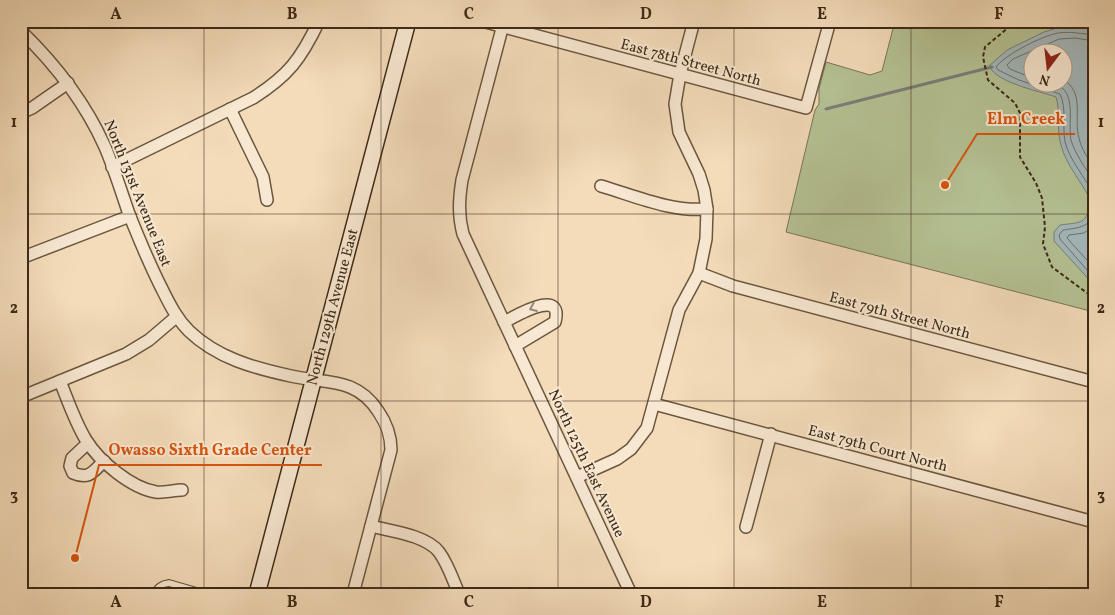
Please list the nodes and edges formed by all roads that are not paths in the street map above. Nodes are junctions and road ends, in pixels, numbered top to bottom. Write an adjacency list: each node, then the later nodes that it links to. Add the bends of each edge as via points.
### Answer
1 (319, 21): 10 (street, via 299,59 286,74 253,98)
2 (408, 21): 22 (main road, North 129th Avenue East)
3 (482, 21): 6 (street, East 78th Street North)
4 (694, 21): 8 (street)
5 (830, 21): 8 (street, East 78th Street North, via 806,108)
6 (503, 24): 8 (street, East 78th Street North); 20 (street, North 125th East Avenue, via 459,197 460,223)
7 (21, 31): 9 (street, North 131st Avenue East)
8 (680, 74): 15 (street, via 675,104 678,132 699,174)
9 (68, 83): 11 (street); 12 (street, North 131st Avenue East, via 90,116)
10 (230, 109): 12 (street); 14 (street, via 263,177)
11 (21, 113)
12 (112, 167): 16 (street, North 131st Avenue East)
13 (601, 186): 15 (street, via 678,208)
14 (267, 200)
15 (707, 209): 18 (street, via 708,224)
16 (130, 216): 17 (street); 19 (street, North 131st Avenue East)
17 (21, 258)
18 (699, 273): 24 (street, East 79th Street North, via 733,286); 26 (street, via 679,310)
19 (176, 317): 22 (street, North 131st Avenue East, via 202,343 228,358 290,376); 23 (street, via 150,340 126,354)
20 (504, 322): 21 (street, North 125th East Avenue); 21 (street, one-way to 20, via 555,322 555,309 548,304 539,305)
21 (515, 346): 30 (street, North 125th East Avenue)
22 (313, 379): 33 (street, North 131st Avenue East, via 348,386 363,394 388,429 391,450); 37 (main road, North 129th Avenue East)
23 (60, 381): 25 (street); 28 (street)
24 (1094, 382)
25 (21, 397)
26 (654, 404): 27 (street, East 79th Court North); 30 (street, via 646,428 631,449)
27 (771, 434): 32 (street, East 79th Court North); 34 (street)
28 (88, 443): 29 (street); 29 (street, via 72,458 70,466 73,473 90,474)
29 (104, 461): 31 (street, via 139,486 156,492)
30 (577, 477): 40 (street, North 125th East Avenue)
31 (182, 490)
32 (1094, 522)
33 (371, 526): 38 (street, North 131st Avenue East); 39 (street, via 433,546 442,557)
34 (746, 527)
35 (154, 594): 36 (lane, via 158,587 169,583)
36 (207, 594)
37 (257, 594)
38 (353, 594)
39 (459, 594)
40 (631, 594)

